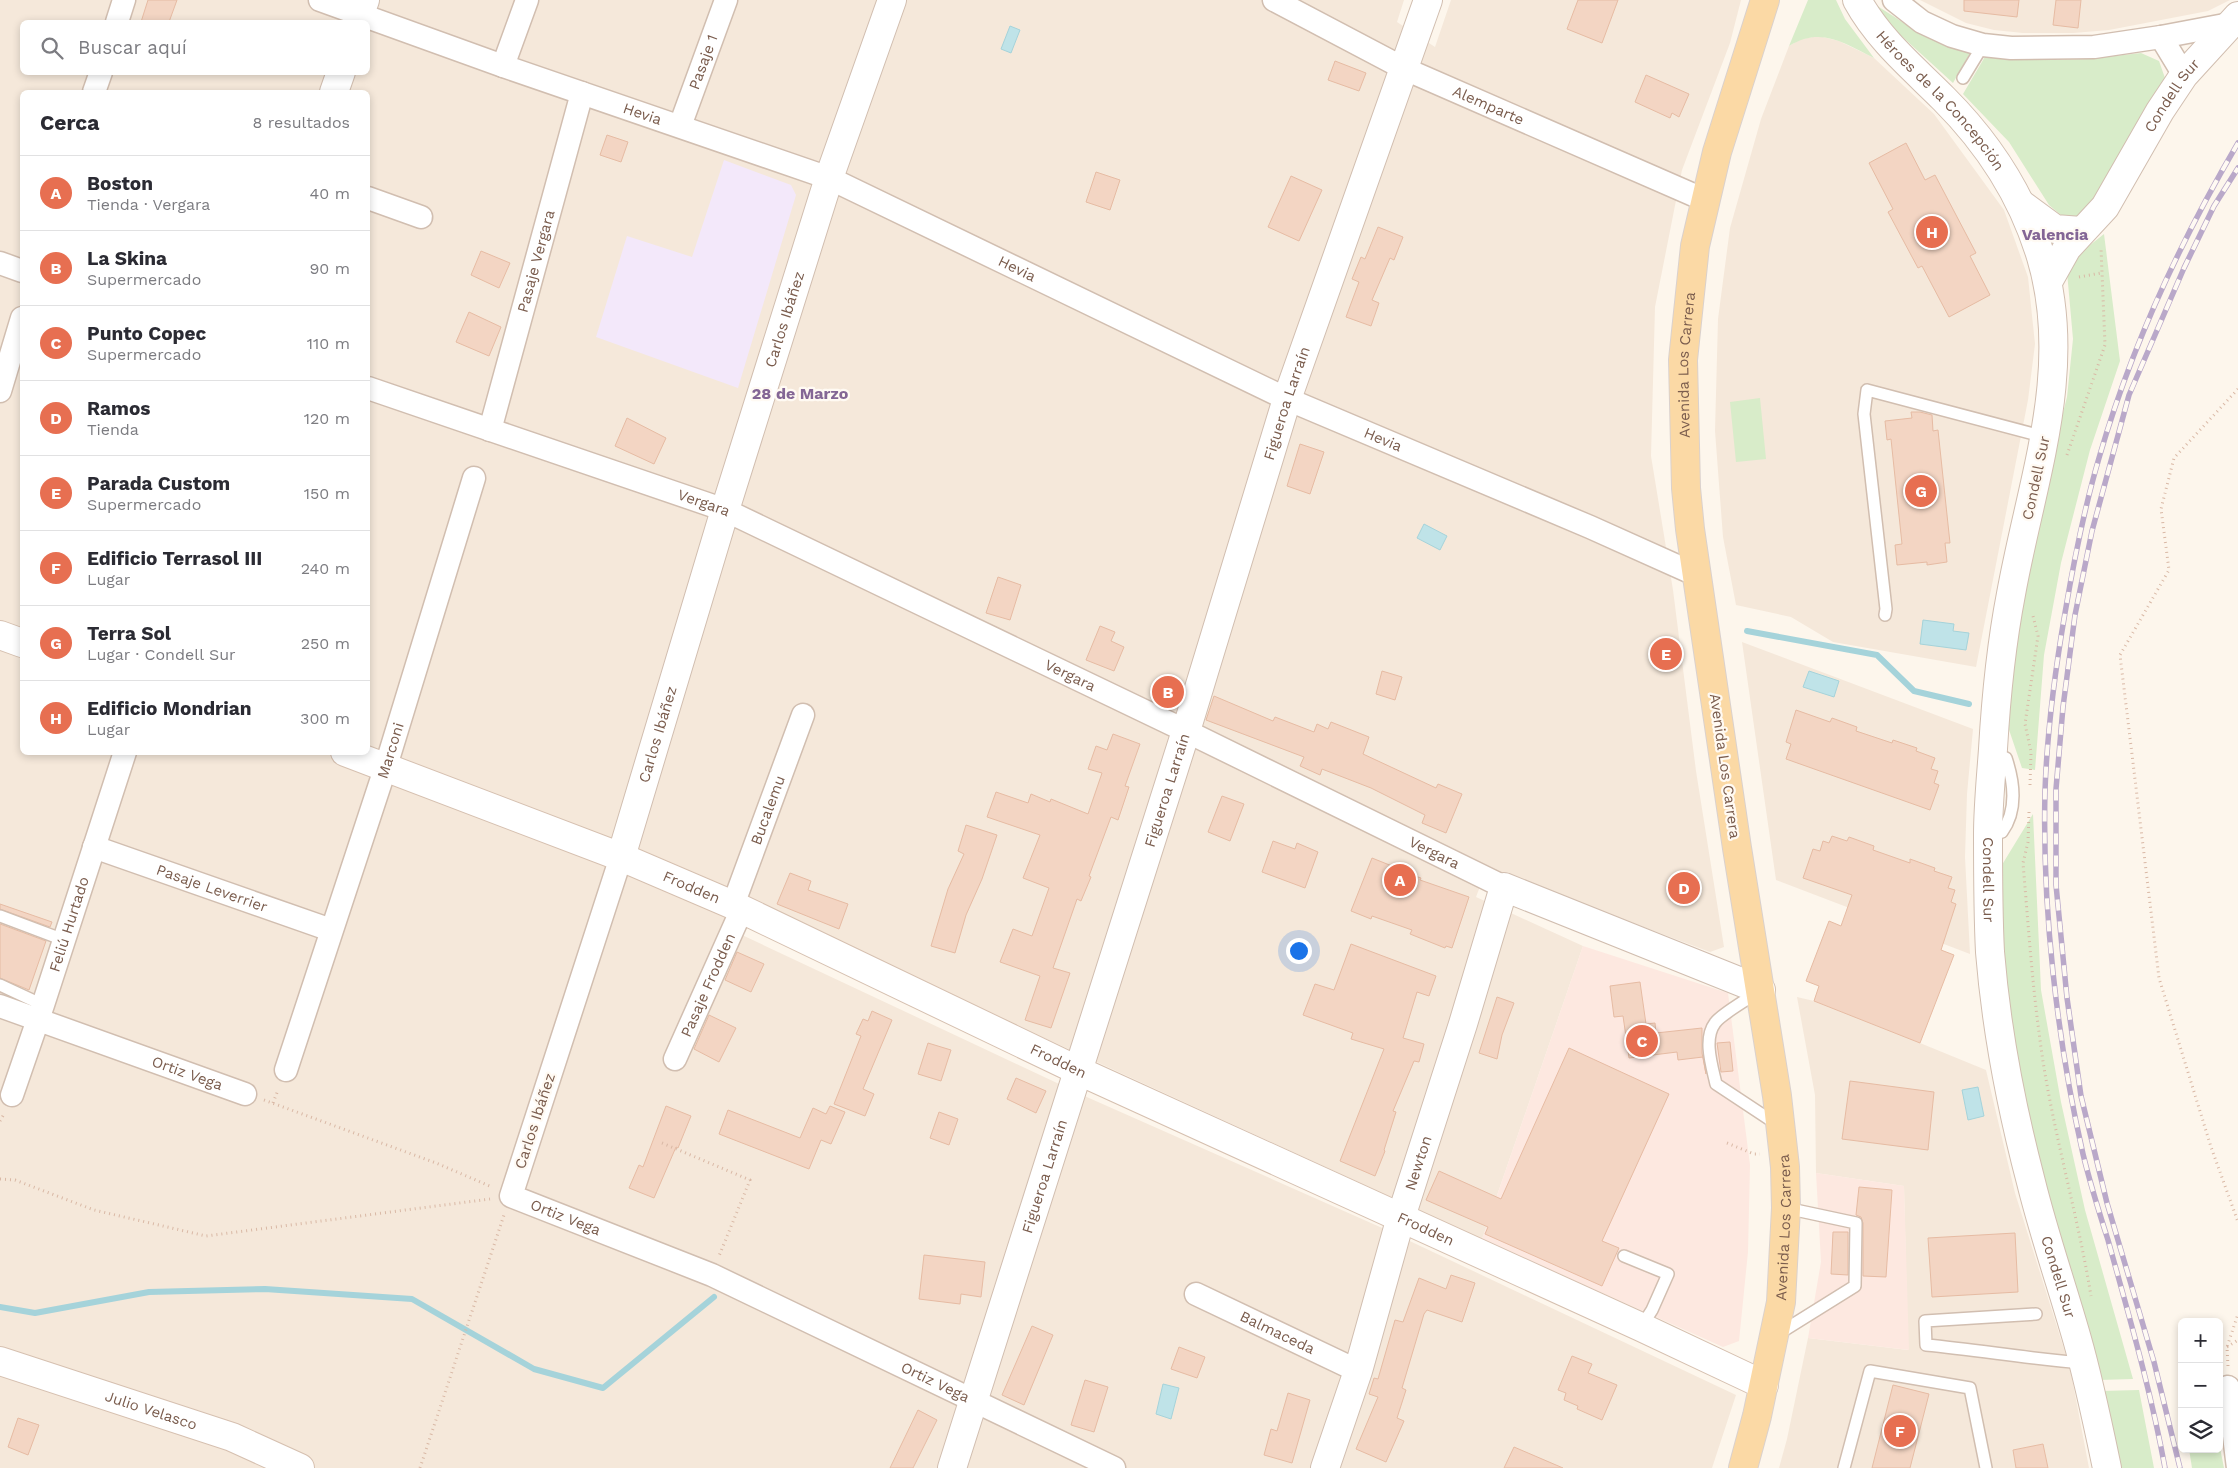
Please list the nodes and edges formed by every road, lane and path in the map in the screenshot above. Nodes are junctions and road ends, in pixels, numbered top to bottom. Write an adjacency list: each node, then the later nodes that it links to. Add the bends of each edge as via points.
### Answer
1 (124, 0): 13 (street)
2 (320, 0): 12 (street, Hevia)
3 (527, 0): 17 (street)
4 (726, 0): 27 (street, Pasaje 1)
5 (892, 0): 28 (street, Carlos Ibáñez)
6 (1274, 0): 19 (street, Alemparte)
7 (1428, 0): 19 (street, Figueroa Larraín)
8 (1765, 0): 18 (main road, Avenida Los Carrera)
9 (1777, 0): 18 (main road, Avenida Los Carrera)
10 (1857, 0): 31 (street, Héroes de la Concepción, via 1869,22 1893,50 1970,127)
11 (1894, 0): 16 (street, via 1930,25 1952,36)
12 (361, 12): 17 (street, Hevia)
13 (118, 20)
14 (2234, 20): 15 (street); 22 (street, Condell Sur)
15 (2162, 37): 16 (street, via 2094,47); 22 (street)
16 (1983, 45): 23 (lane)
17 (503, 66): 26 (street, Hevia)
18 (1744, 66): 30 (main road, Avenida Los Carrera)
19 (1405, 69): 30 (street, Alemparte); 41 (street, Figueroa Larraín)
20 (100, 75): 24 (street)
21 (340, 75): 25 (street)
22 (2184, 76): 33 (street, Condell Sur, via 2160,111)
23 (1963, 78)
24 (95, 90)
25 (335, 90)
26 (582, 92): 27 (street, Hevia); 42 (street, Pasaje Vergara)
27 (680, 126): 28 (street, Hevia)
28 (829, 178): 41 (street, Hevia); 46 (street, Carlos Ibáñez)
29 (370, 199): 32 (street)
30 (1705, 200): 47 (main road, Avenida Los Carrera, via 1694,246 1683,360 1686,488)
31 (2021, 204): 33 (street, via 2055,229); 36 (street, Condell Sur)
32 (421, 217)
33 (2091, 238): 36 (street, Condell Sur, via 2064,253); 44 (path, via 2105,345)
34 (0, 263): 35 (street)
35 (20, 270)
36 (2048, 282): 43 (street, Condell Sur, via 2054,355)
37 (20, 325): 40 (street)
38 (370, 389): 42 (street, Vergara)
39 (2238, 390): 83 (path, via 2174,458 2161,509 2169,570 2120,655 2160,978 2211,1147)
40 (0, 391)
41 (1288, 399): 47 (street, Hevia); 53 (street, Figueroa Larraín)
42 (490, 430): 46 (street, Vergara)
43 (2046, 437): 49 (lane, via 1867,390 1864,414); 94 (street, Condell Sur, via 2010,595 1996,688 1988,834 1990,952 2010,1085 2031,1184)
44 (2066, 459)
45 (474, 478): 56 (street, Marconi)
46 (725, 510): 53 (street, Vergara); 60 (street, Carlos Ibáñez)
47 (1697, 575): 67 (main road, Avenida Los Carrera)
48 (2030, 607): 57 (path, via 2038,636 2025,724 2031,752)
49 (1885, 615)
50 (0, 635): 51 (street)
51 (20, 642)
52 (803, 715): 62 (street, Bucalemu)
53 (1186, 731): 61 (street, Vergara); 72 (street, Figueroa Larraín)
54 (124, 755): 59 (street, Feliú Hurtado)
55 (354, 755): 56 (street, Frodden)
56 (386, 766): 60 (street, Frodden); 64 (street, Marconi)
57 (2030, 792)
58 (2030, 802): 87 (path, via 2028,842 2023,863 2040,1041)
59 (94, 847): 64 (street, Pasaje Leverrier); 65 (street, Feliú Hurtado)
60 (621, 856): 62 (street, Frodden); 80 (street, Carlos Ibáñez)
61 (1504, 887): 67 (street, Vergara); 82 (street, Newton)
62 (738, 907): 70 (street, Pasaje Frodden); 72 (street, Frodden)
63 (0, 916): 65 (lane)
64 (331, 930): 71 (street, Marconi)
65 (64, 940): 69 (street, Feliú Hurtado)
66 (0, 985): 69 (lane)
67 (1760, 990): 75 (main road, Avenida Los Carrera); 75 (lane, via 1715,1022 1711,1030 1710,1052 1716,1084)
68 (0, 1006): 69 (street, Ortiz Vega)
69 (41, 1013): 73 (street, Ortiz Vega); 74 (street, Feliú Hurtado)
70 (675, 1059)
71 (286, 1070)
72 (1079, 1071): 82 (street, Frodden); 98 (street, Figueroa Larraín)
73 (245, 1094): 80 (path, Ortiz Vega, via 436,1163)
74 (12, 1095)
75 (1780, 1126): 81 (main road, Avenida Los Carrera)
76 (1726, 1143): 78 (path)
77 (662, 1144): 85 (path, via 750,1180)
78 (1754, 1154)
79 (0, 1179): 80 (path, via 15,1180 94,1210 206,1236)
80 (511, 1196): 85 (street, Ortiz Vega); 100 (path)
81 (1786, 1208): 91 (main road, Avenida Los Carrera, via 1780,1302); 91 (lane, via 1856,1223 1855,1286)
82 (1401, 1217): 90 (street, Frodden); 95 (street, Newton)
83 (2238, 1222)
84 (1624, 1256): 90 (lane, via 1668,1274)
85 (712, 1275): 98 (street, Ortiz Vega)
86 (1196, 1294): 95 (street, Balmaceda)
87 (2092, 1302)
88 (2036, 1314): 94 (lane, via 1925,1321 1926,1345)
89 (2238, 1314): 92 (path, via 2227,1347)
90 (1641, 1327): 96 (street, Frodden)
91 (1774, 1336): 96 (main road, Avenida Los Carrera)
92 (2238, 1340)
93 (0, 1361): 99 (street, Julio Velasco, via 232,1437)
94 (2084, 1363): 107 (street, Condell Sur)
95 (1358, 1371): 103 (street, Newton)
96 (1764, 1385): 104 (main road, Avenida Los Carrera)
97 (2228, 1387): 108 (street)
98 (973, 1402): 101 (street, Figueroa Larraín); 102 (street, Ortiz Vega)
99 (300, 1468)
100 (420, 1468)
101 (952, 1468)
102 (1114, 1468)
103 (1325, 1468)
104 (1743, 1468)
105 (1844, 1468): 106 (lane, via 1870,1371 1970,1388)
106 (1986, 1468)
107 (2106, 1468)
108 (2238, 1468)

